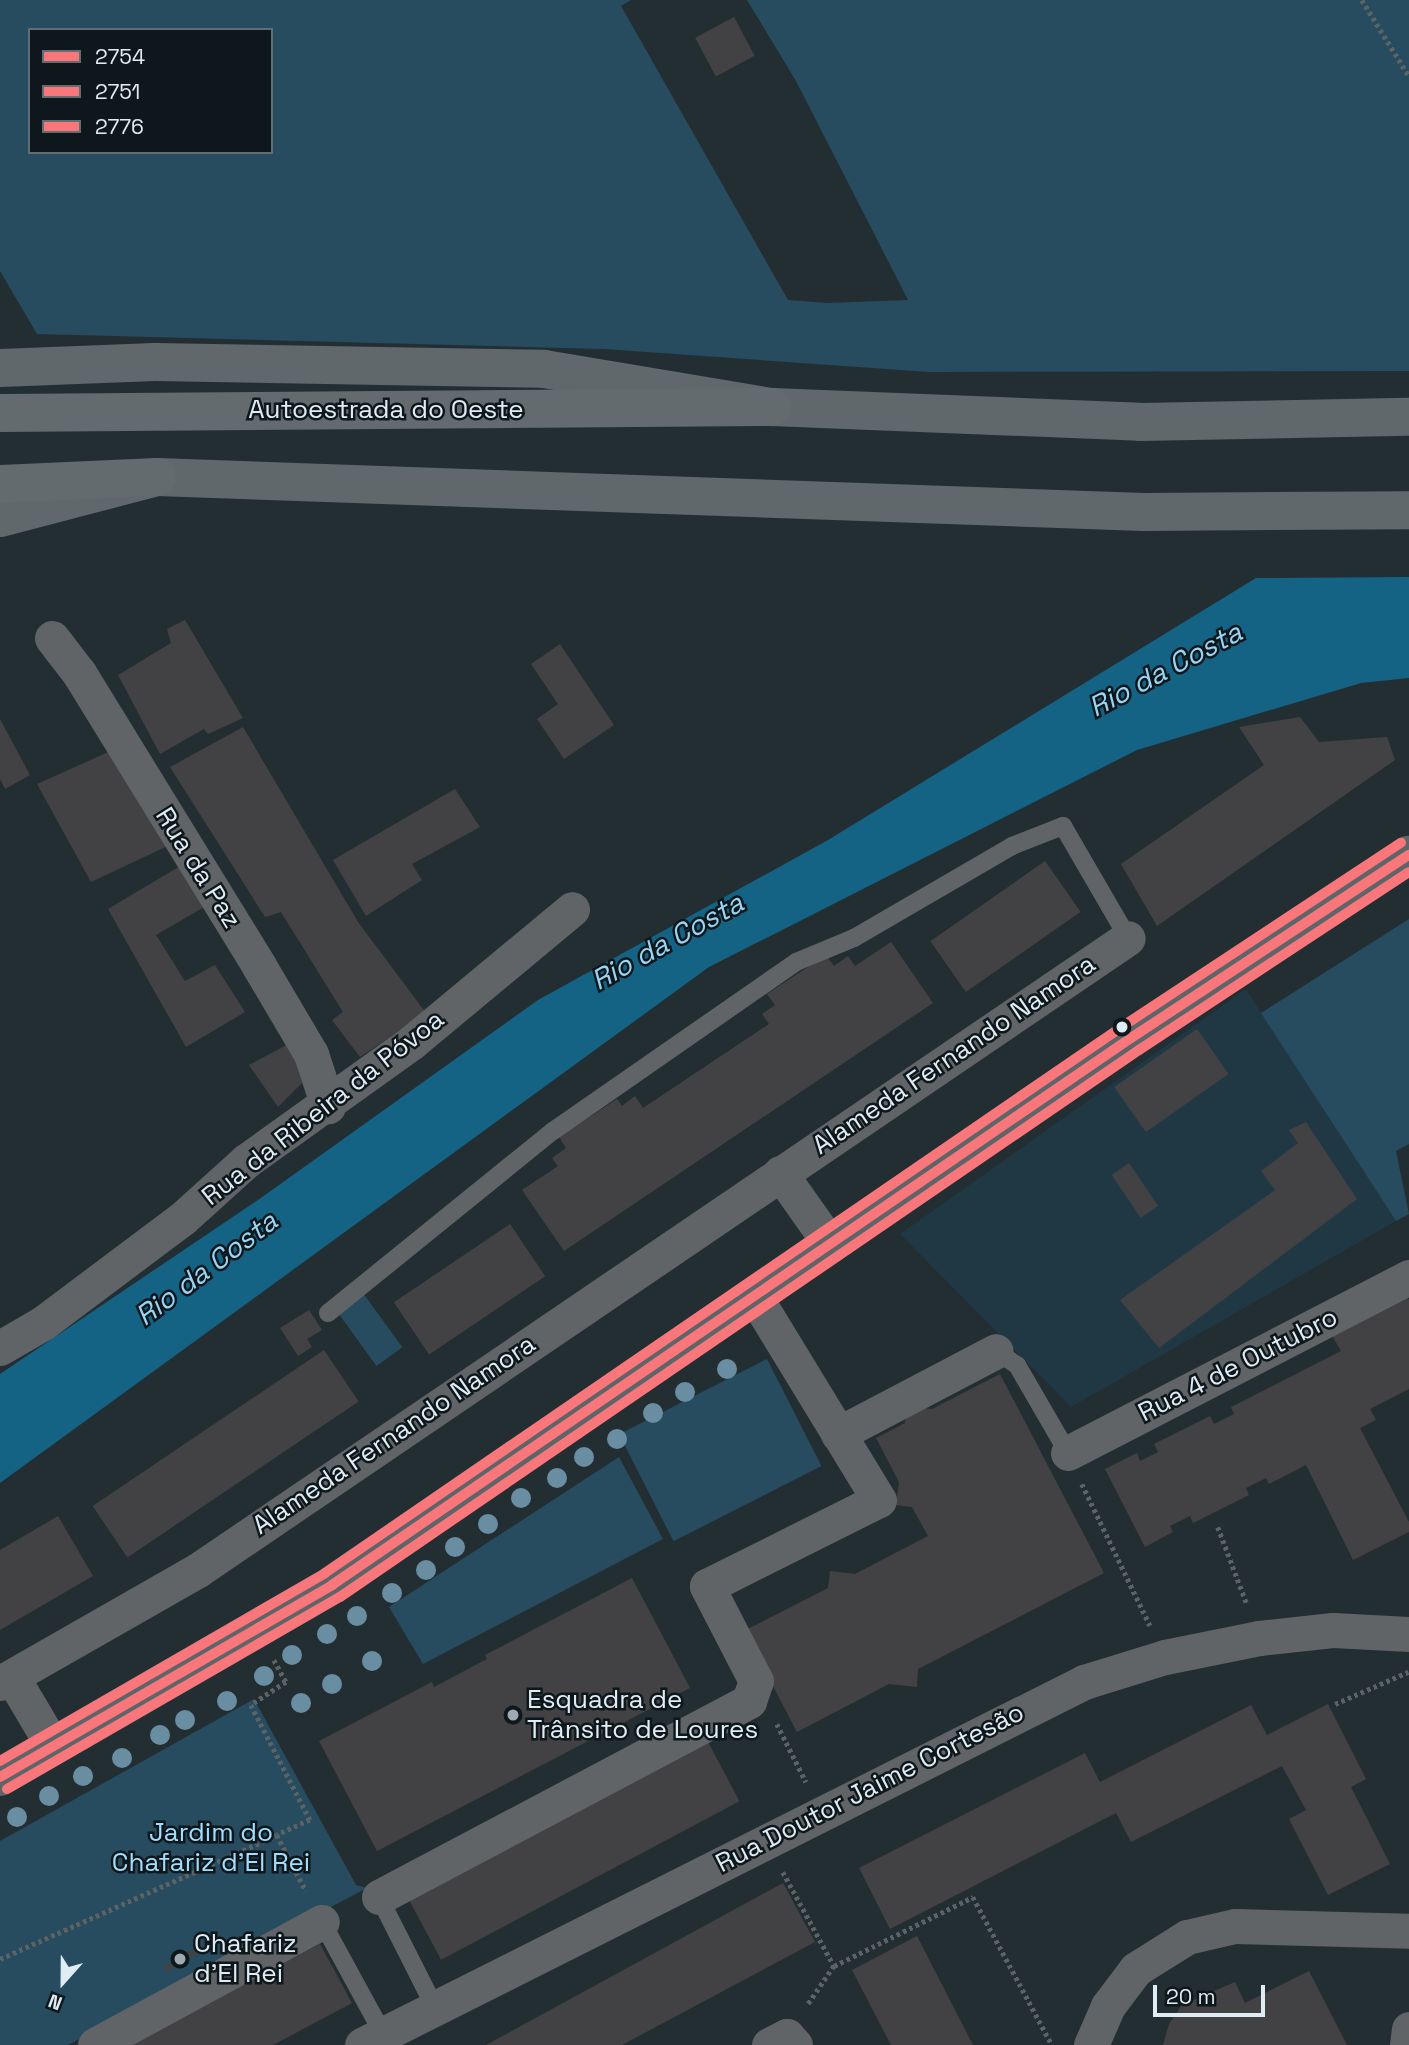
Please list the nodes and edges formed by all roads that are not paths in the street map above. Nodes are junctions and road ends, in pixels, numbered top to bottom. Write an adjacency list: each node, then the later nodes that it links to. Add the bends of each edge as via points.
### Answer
1 (0, 368): 2 (highway, via 155,362 544,369)
2 (772, 407): 3 (highway, Autoestrada do Oeste); 4 (highway, via 1140,422)
3 (0, 413)
4 (1409, 417)
5 (157, 477): 6 (highway); 7 (highway, via 1143,512); 8 (highway)
6 (0, 484)
7 (1409, 510)
8 (0, 518)
9 (52, 638): 13 (street, Rua da Paz, via 79,673 259,965 311,1054)
10 (1409, 855): 15 (main road, via 1213,982)
11 (572, 909): 13 (street, Rua da Ribeira da Póvoa)
12 (1128, 938): 14 (street, Alameda Fernando Namora); 18 (lane, via 1063,826 1013,846 854,938 796,962 553,1131)
13 (328, 1106): 19 (street, Rua da Ribeira da Póvoa, via 246,1161 183,1218 43,1323)
14 (780, 1173): 15 (street); 24 (street, Alameda Fernando Namora, via 198,1570)
15 (831, 1244): 17 (main road)
16 (1409, 1277): 22 (street, Rua 4 de Outubro)
17 (755, 1297): 21 (street); 25 (main road, via 332,1585)
18 (328, 1313)
19 (0, 1348)
20 (996, 1351): 21 (street); 22 (lane, via 1017,1365)
21 (838, 1434): 27 (street, via 879,1500 707,1586 752,1691 701,1727)
22 (1068, 1453)
23 (1409, 1634): 30 (street, Rua Doutor Jaime Cortesão, via 1333,1630 1259,1638 1165,1657 1084,1682)
24 (6, 1680): 25 (street)
25 (53, 1746): 26 (main road)
26 (0, 1777)
27 (379, 1897): 30 (lane)
28 (322, 1922): 32 (lane); 33 (street)
29 (1409, 1931): 34 (street, via 1235,1926 1187,1937 1136,1969 1108,2006)
30 (435, 2008): 32 (street, Rua Doutor Jaime Cortesão)
31 (1409, 2029): 35 (street)
32 (373, 2040)
33 (95, 2045)
34 (1091, 2045)
35 (1407, 2045)

